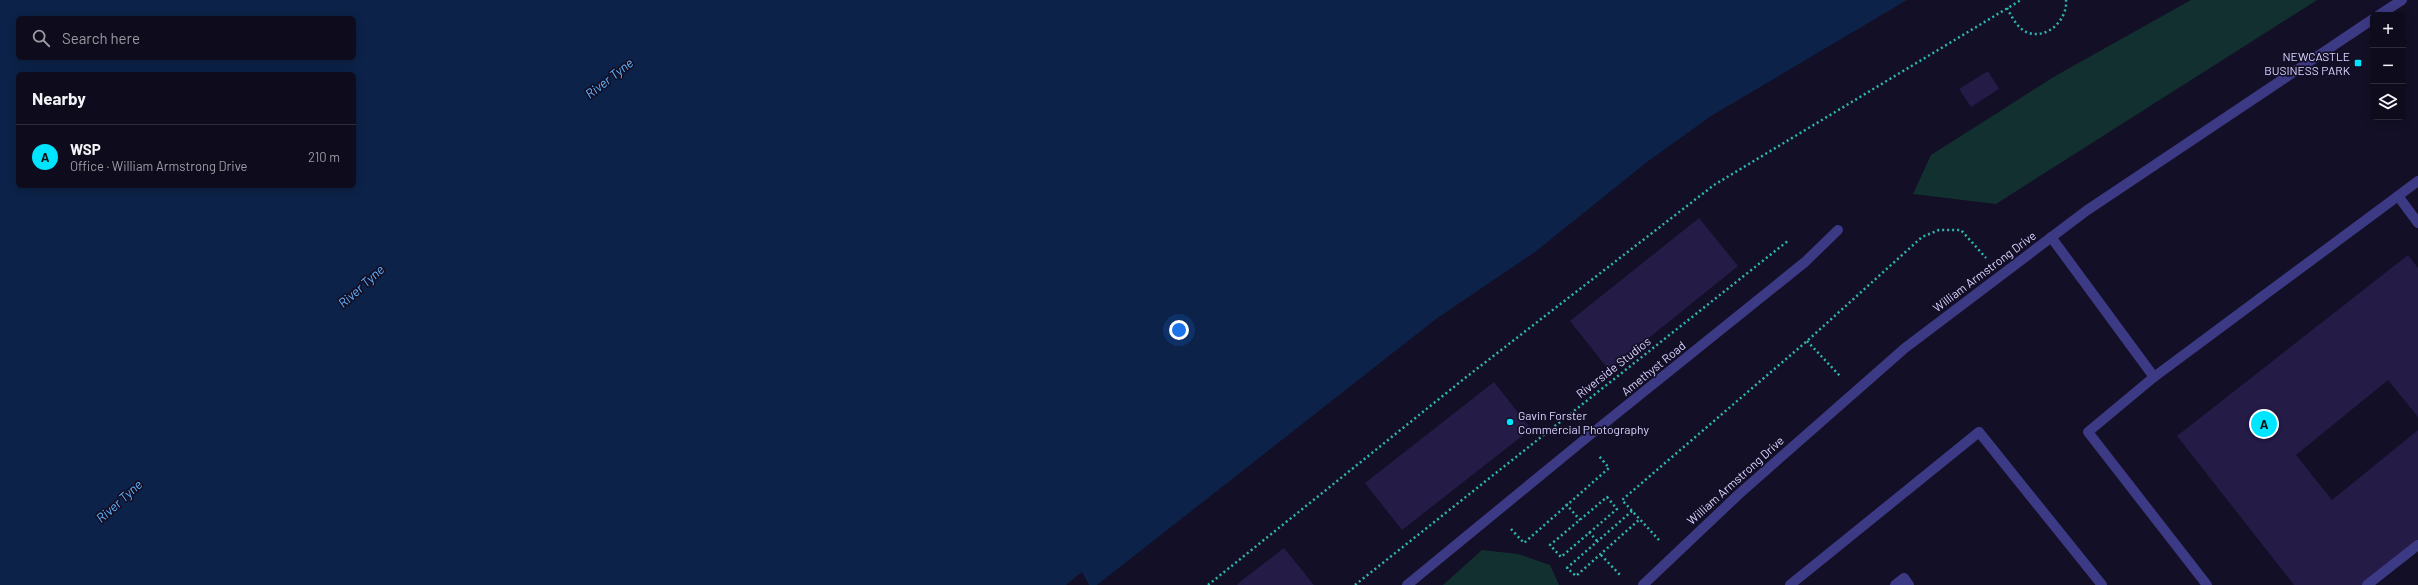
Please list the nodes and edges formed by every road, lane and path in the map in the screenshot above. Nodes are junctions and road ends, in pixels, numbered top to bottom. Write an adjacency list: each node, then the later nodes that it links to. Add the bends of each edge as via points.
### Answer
1 (2021, 0): 4 (path)
2 (2066, 0): 4 (path, via 2062,17 2052,29 2042,33 2030,34 2023,30)
3 (2402, 0): 5 (street)
4 (2007, 8): 29 (path, via 1714,185 1465,378)
5 (2384, 12)
6 (2370, 21): 11 (street, William Armstrong Drive)
7 (2418, 180): 8 (street)
8 (2398, 196): 9 (street); 16 (street)
9 (2418, 223)
10 (1838, 230): 31 (street, Amethyst Road, via 1805,262)
11 (2051, 237): 13 (street, William Armstrong Drive); 16 (street)
12 (1790, 240): 30 (path, Riverside Studios)
13 (2001, 274): 14 (path, via 1961,230 1939,230 1922,237); 27 (street, William Armstrong Drive, via 1855,390)
14 (1807, 342): 15 (path); 19 (path, via 1622,500)
15 (1830, 367)
16 (2154, 377): 37 (street, via 2088,432)
17 (1609, 468): 18 (path)
18 (1566, 504): 21 (path); 24 (path)
19 (1632, 511): 20 (path); 23 (path)
20 (1640, 519): 26 (path); 27 (path)
21 (1580, 520): 22 (path, via 1607,497 1617,509); 22 (path, via 1550,545 1560,557)
22 (1589, 532): 23 (path)
23 (1598, 542): 26 (path, via 1568,568 1576,576)
24 (1524, 543)
25 (2418, 545): 38 (street)
26 (1601, 555): 28 (path)
27 (1673, 555): 32 (street, William Armstrong Drive)
28 (1625, 580)
29 (1208, 585)
30 (1355, 585)
31 (1407, 585)
32 (1643, 585)
33 (1790, 585): 36 (street, via 1979,432)
34 (1895, 585): 35 (street, via 1904,578)
35 (1909, 585)
36 (2102, 585)
37 (2207, 585)
38 (2367, 585)

